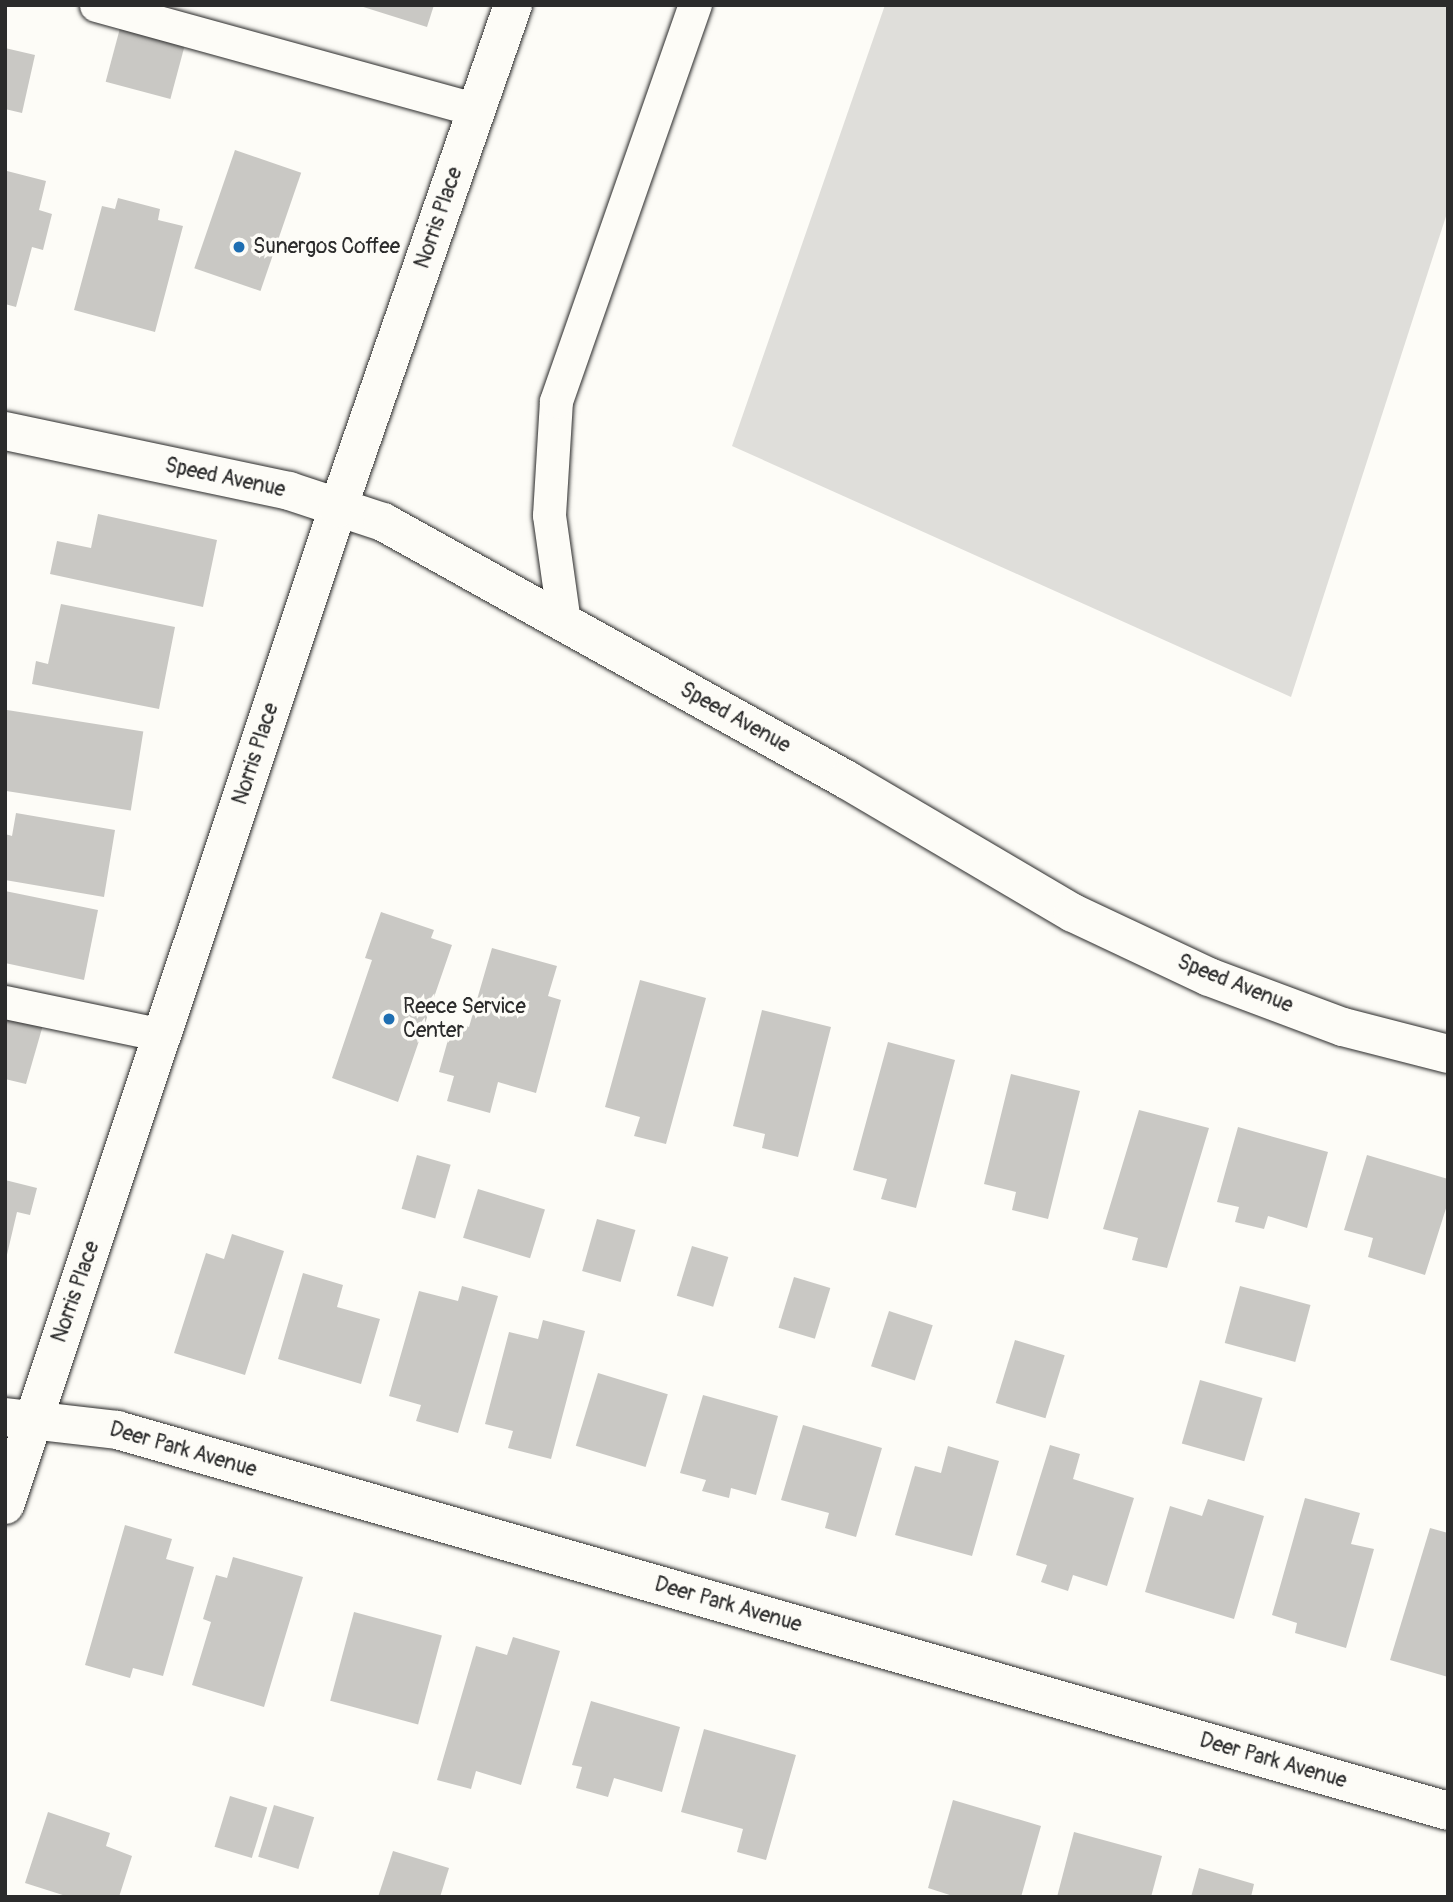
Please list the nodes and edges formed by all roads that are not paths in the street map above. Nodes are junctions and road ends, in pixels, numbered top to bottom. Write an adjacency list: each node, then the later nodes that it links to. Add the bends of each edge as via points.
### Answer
1 (96, 5): 4 (lane)
2 (513, 5): 4 (street, Norris Place)
3 (695, 5): 7 (lane, via 556,401 549,514)
4 (477, 110): 6 (street, Norris Place)
5 (5, 431): 6 (street, Speed Avenue, via 289,491)
6 (338, 508): 7 (street, Speed Avenue, via 383,522); 9 (street, Norris Place)
7 (564, 622): 10 (street, Speed Avenue, via 1073,913 1209,977 1343,1027)
8 (5, 1002): 9 (lane)
9 (163, 1035): 11 (street, Norris Place)
10 (1448, 1054)
11 (19, 1420): 12 (street, Norris Place); 13 (street, Deer Park Avenue, via 117,1430)
12 (5, 1505)
13 (1448, 1811)

